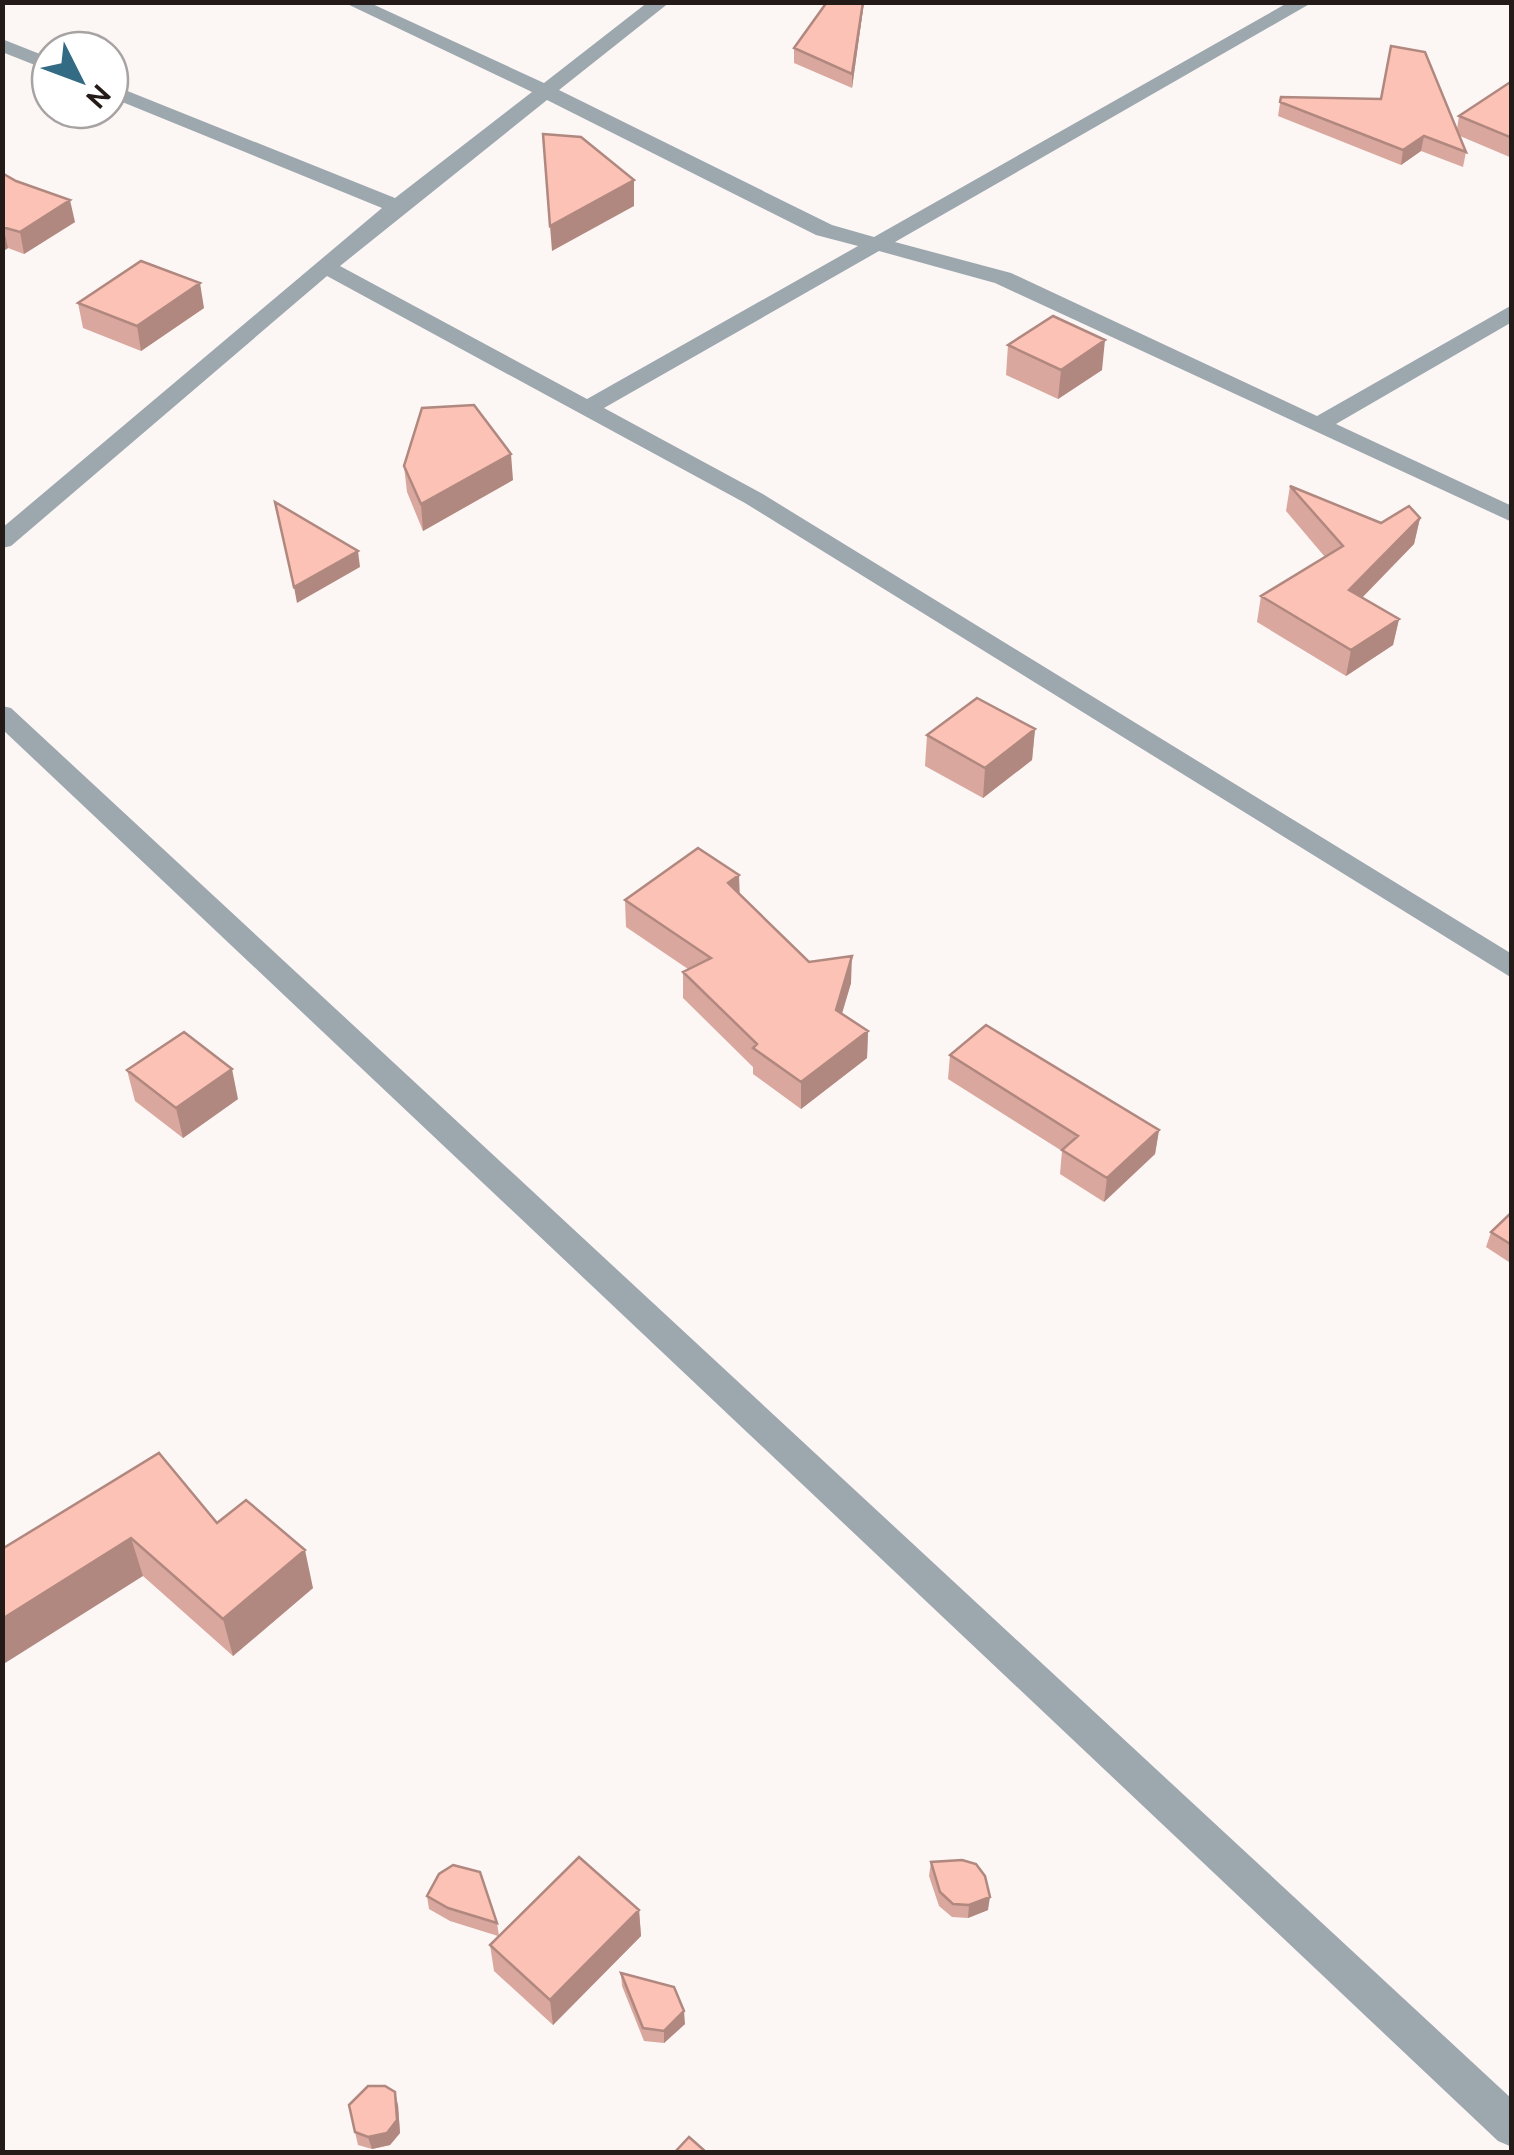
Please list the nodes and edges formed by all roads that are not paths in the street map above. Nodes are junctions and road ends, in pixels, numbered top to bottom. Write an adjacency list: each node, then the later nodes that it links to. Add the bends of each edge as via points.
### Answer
1 (352, 2): 6 (street)
2 (661, 2): 6 (street)
3 (1304, 2): 9 (street)
4 (2, 45): 5 (street)
5 (30, 57)
6 (543, 90): 8 (street); 9 (street, via 824,230)
7 (130, 98): 8 (street)
8 (397, 206): 10 (street)
9 (877, 243): 12 (street); 13 (street, via 1003,278)
10 (328, 268): 12 (street); 15 (street)
11 (1512, 312): 13 (street)
12 (587, 408): 17 (street, via 754,498)
13 (1321, 423): 14 (street)
14 (1512, 516)
15 (2, 541)
16 (2, 714): 18 (street)
17 (1512, 968)
18 (1512, 2126)

